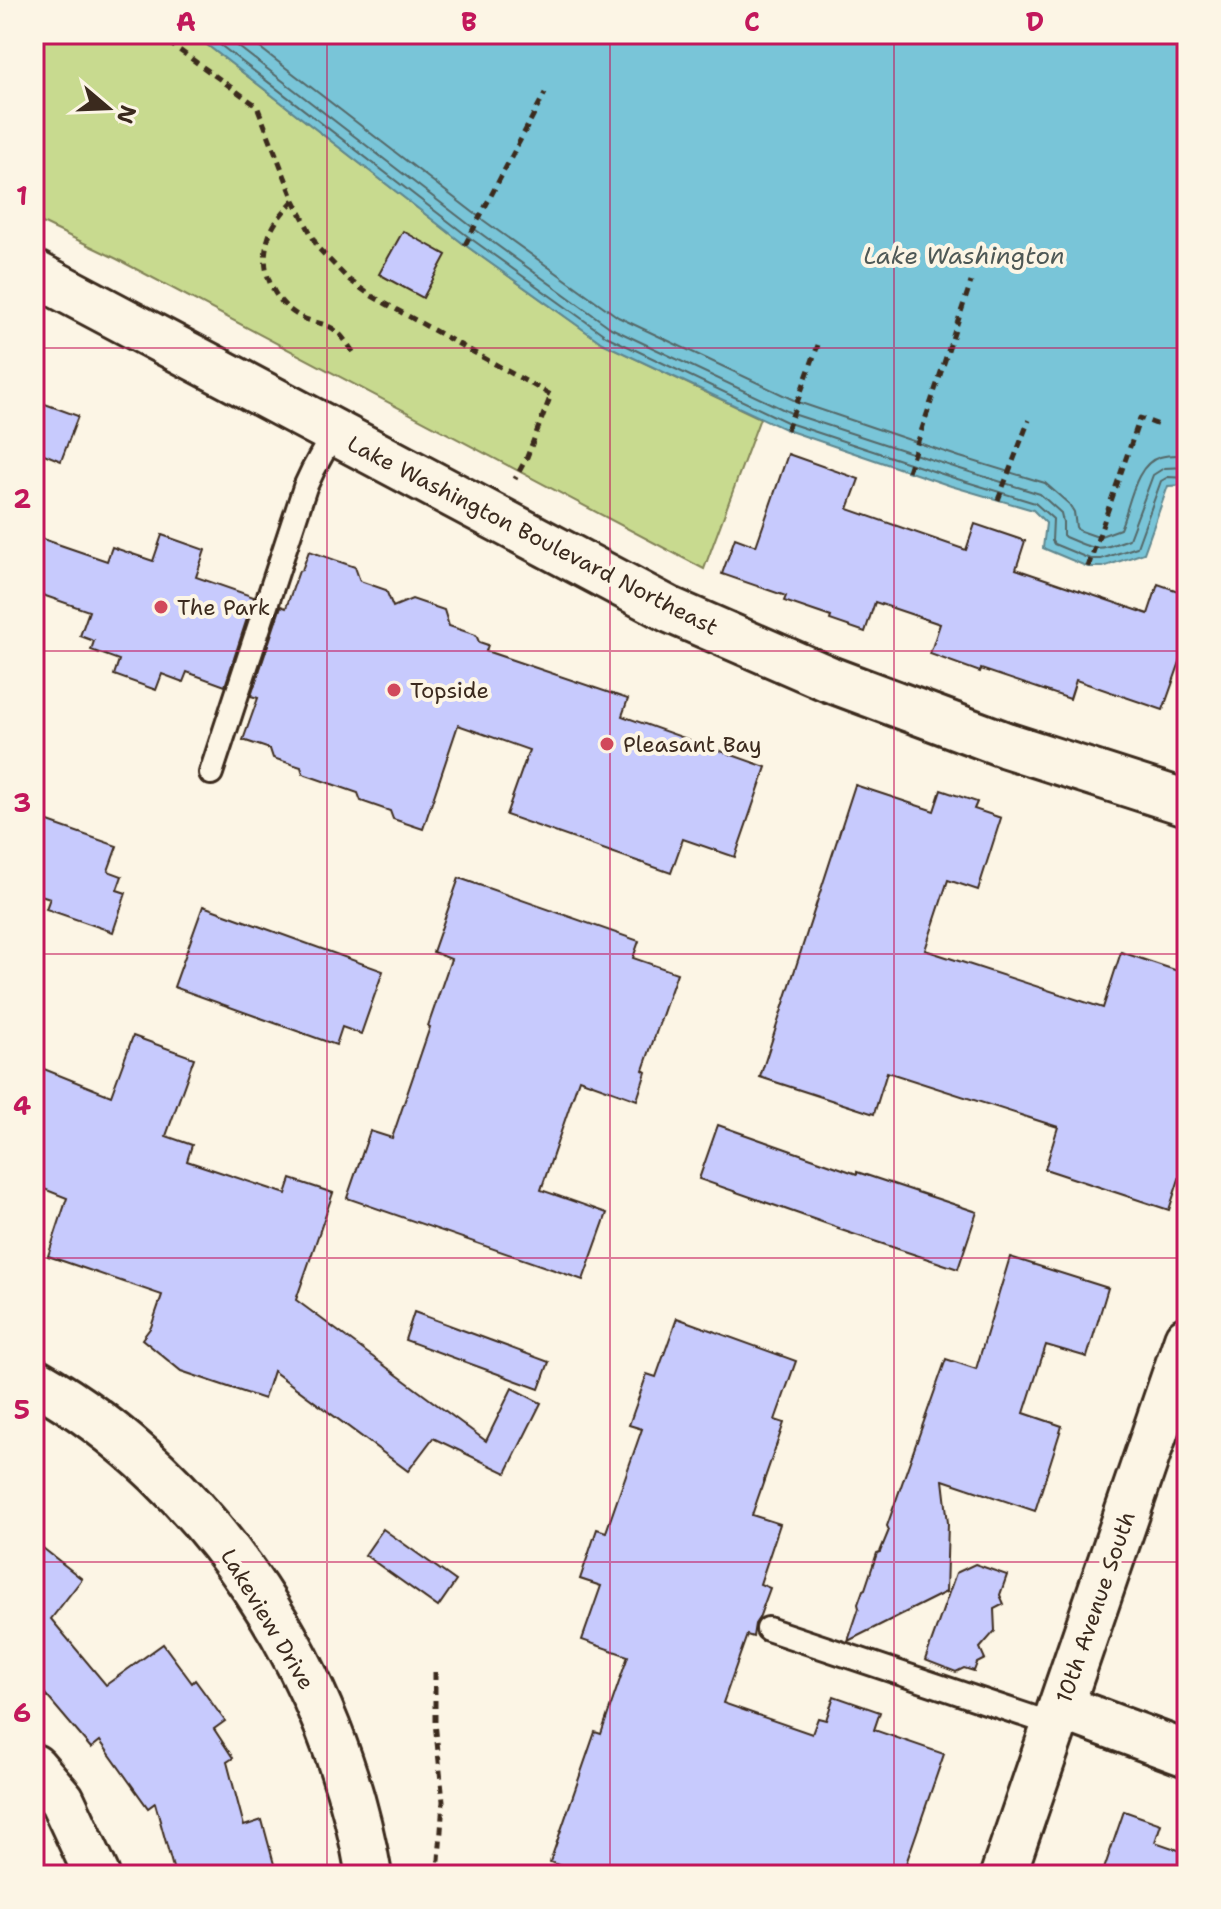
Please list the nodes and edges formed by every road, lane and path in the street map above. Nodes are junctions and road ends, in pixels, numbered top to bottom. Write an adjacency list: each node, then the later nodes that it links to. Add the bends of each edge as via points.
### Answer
1 (157, 34): 3 (path, via 257,106)
2 (545, 93): 4 (path)
3 (294, 200): 8 (path, via 270,234 265,251 268,281 286,307 335,329); 14 (path, via 318,248 348,279 551,395)
4 (465, 245)
5 (34, 273): 12 (street, Lake Washington Boulevard Northeast)
6 (971, 282): 13 (path)
7 (818, 345): 11 (path)
8 (356, 356)
9 (1029, 420): 15 (path)
10 (1159, 425): 16 (path, via 1140,418)
11 (787, 430)
12 (334, 432): 17 (lane, via 305,487); 18 (street, Lake Washington Boulevard Northeast, via 684,616 829,679 1006,745)
13 (908, 471)
14 (515, 479)
15 (998, 500)
16 (1088, 567)
17 (211, 773)
18 (1187, 803)
19 (1187, 1339): 23 (street, 10th Avenue South)
20 (34, 1380): 26 (street, Lakeview Drive, via 112,1432 228,1549 277,1626 324,1717)
21 (768, 1629): 23 (lane)
22 (435, 1672): 28 (path, via 443,1801)
23 (1058, 1716): 24 (street); 29 (street, 10th Avenue South)
24 (1187, 1754)
25 (34, 1767): 27 (street, via 62,1800)
26 (366, 1858)
27 (97, 1875)
28 (438, 1875)
29 (1003, 1875)

